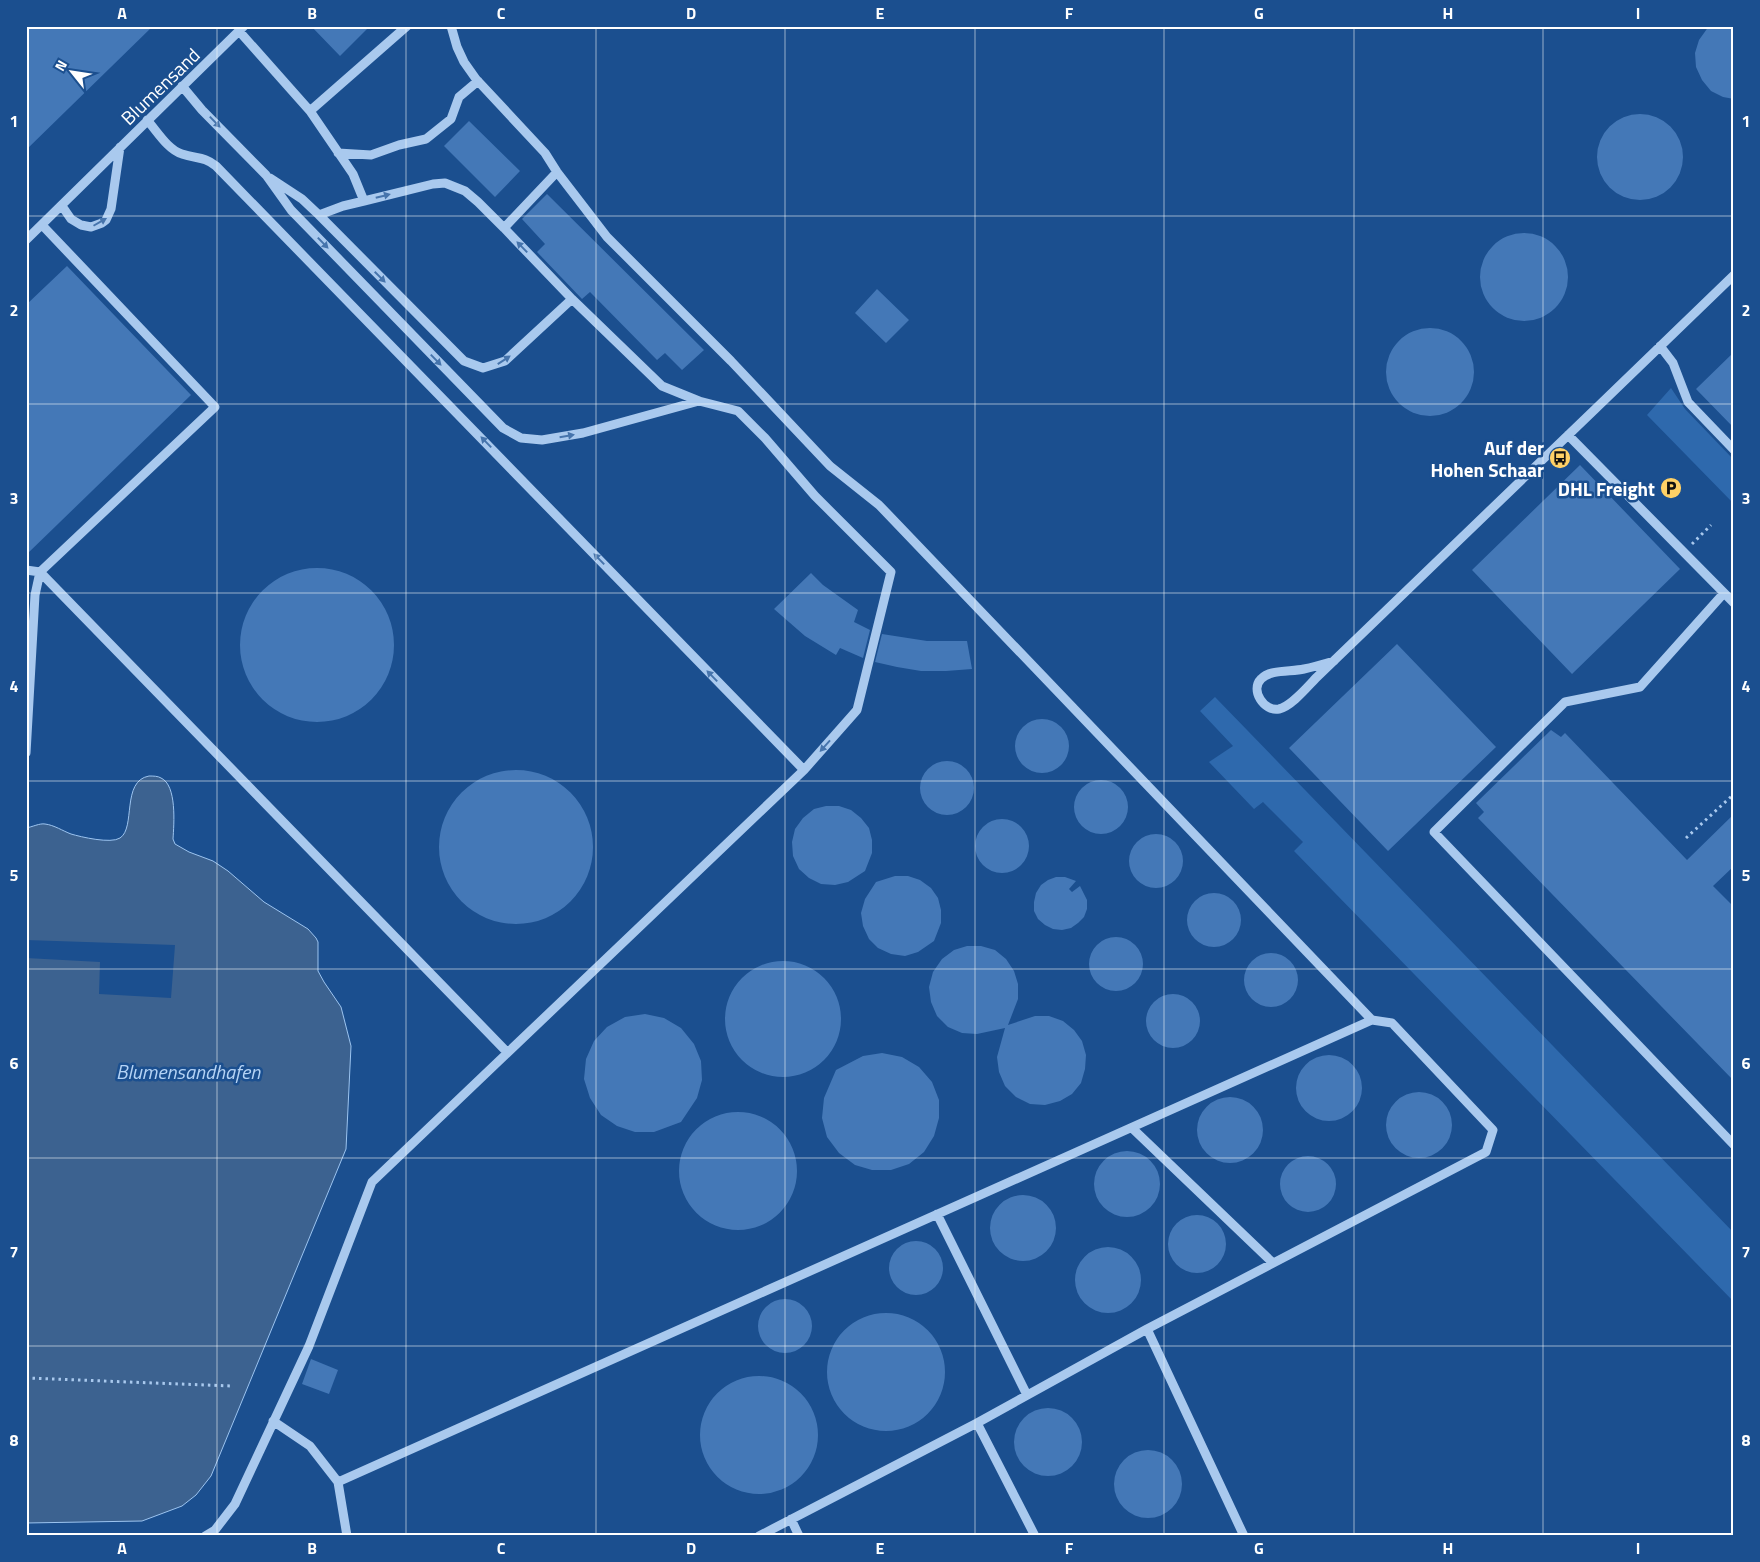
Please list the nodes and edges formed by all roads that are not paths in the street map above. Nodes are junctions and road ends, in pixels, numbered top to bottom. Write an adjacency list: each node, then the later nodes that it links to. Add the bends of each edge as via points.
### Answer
1 (408, 26): 6 (street)
2 (451, 26): 4 (street, via 464,62)
3 (241, 29): 5 (street, Blumensand); 6 (street)
4 (478, 81): 9 (street, via 459,97 451,119 426,139 371,155); 10 (street, via 545,153)
5 (182, 86): 7 (street, Blumensand); 11 (street, one-way to 11)
6 (310, 111): 9 (street)
7 (147, 120): 8 (street, Blumensand); 30 (street, one-way to 7, via 216,166 207,159 181,154)
8 (120, 147): 13 (street, Blumensand); 13 (street, Blumensand, one-way to 8, via 81,225 91,227 106,220 111,209)
9 (338, 152): 12 (street, via 353,174)
10 (557, 172): 16 (street); 31 (street, via 607,237 830,466 879,505)
11 (266, 175): 14 (street, via 302,199); 21 (street, one-way to 21, via 298,217 503,428 521,438 542,440 583,433)
12 (364, 201): 14 (street); 16 (street, one-way to 16, via 445,183 465,191)
13 (62, 206): 15 (street, Blumensand)
14 (319, 215): 19 (street, one-way to 19, via 464,361 474,366 483,368 505,361)
15 (42, 225): 17 (street, Blumensand); 25 (street, via 215,407)
16 (504, 228): 19 (street, one-way to 16)
17 (26, 240)
18 (1734, 275): 20 (street)
19 (572, 299): 21 (street, via 662,386)
20 (1660, 346): 22 (street); 23 (street, via 1673,363 1688,402)
21 (699, 401): 30 (street, one-way to 30, via 738,412 891,572 857,710)
22 (1568, 435): 26 (street); 28 (street)
23 (1734, 450)
24 (26, 570): 25 (street)
25 (40, 572): 29 (street, via 35,595); 32 (street)
26 (1724, 593): 27 (street); 34 (street, via 1640,687 1565,702 1434,832)
27 (1734, 603)
28 (1334, 661): 28 (street, via 1265,675 1258,682 1256,691 1268,707 1278,709 1289,705)
29 (26, 753)
30 (804, 770): 32 (street)
31 (1372, 1020): 33 (street); 36 (street, via 1392,1023 1493,1130 1486,1152)
32 (507, 1052): 39 (street, via 372,1182 308,1346)
33 (1132, 1128): 35 (street); 36 (street)
34 (1734, 1145)
35 (937, 1214): 38 (street); 41 (street)
36 (1273, 1263): 37 (street)
37 (1147, 1329): 38 (street); 48 (street)
38 (1027, 1395): 40 (street)
39 (273, 1421): 41 (street, via 310,1446); 43 (street, via 235,1504 215,1530)
40 (977, 1423): 42 (street); 47 (street)
41 (338, 1482): 44 (street)
42 (791, 1519): 45 (street); 46 (street)
43 (205, 1536)
44 (347, 1536)
45 (759, 1536)
46 (799, 1536)
47 (1035, 1536)
48 (1244, 1536)

